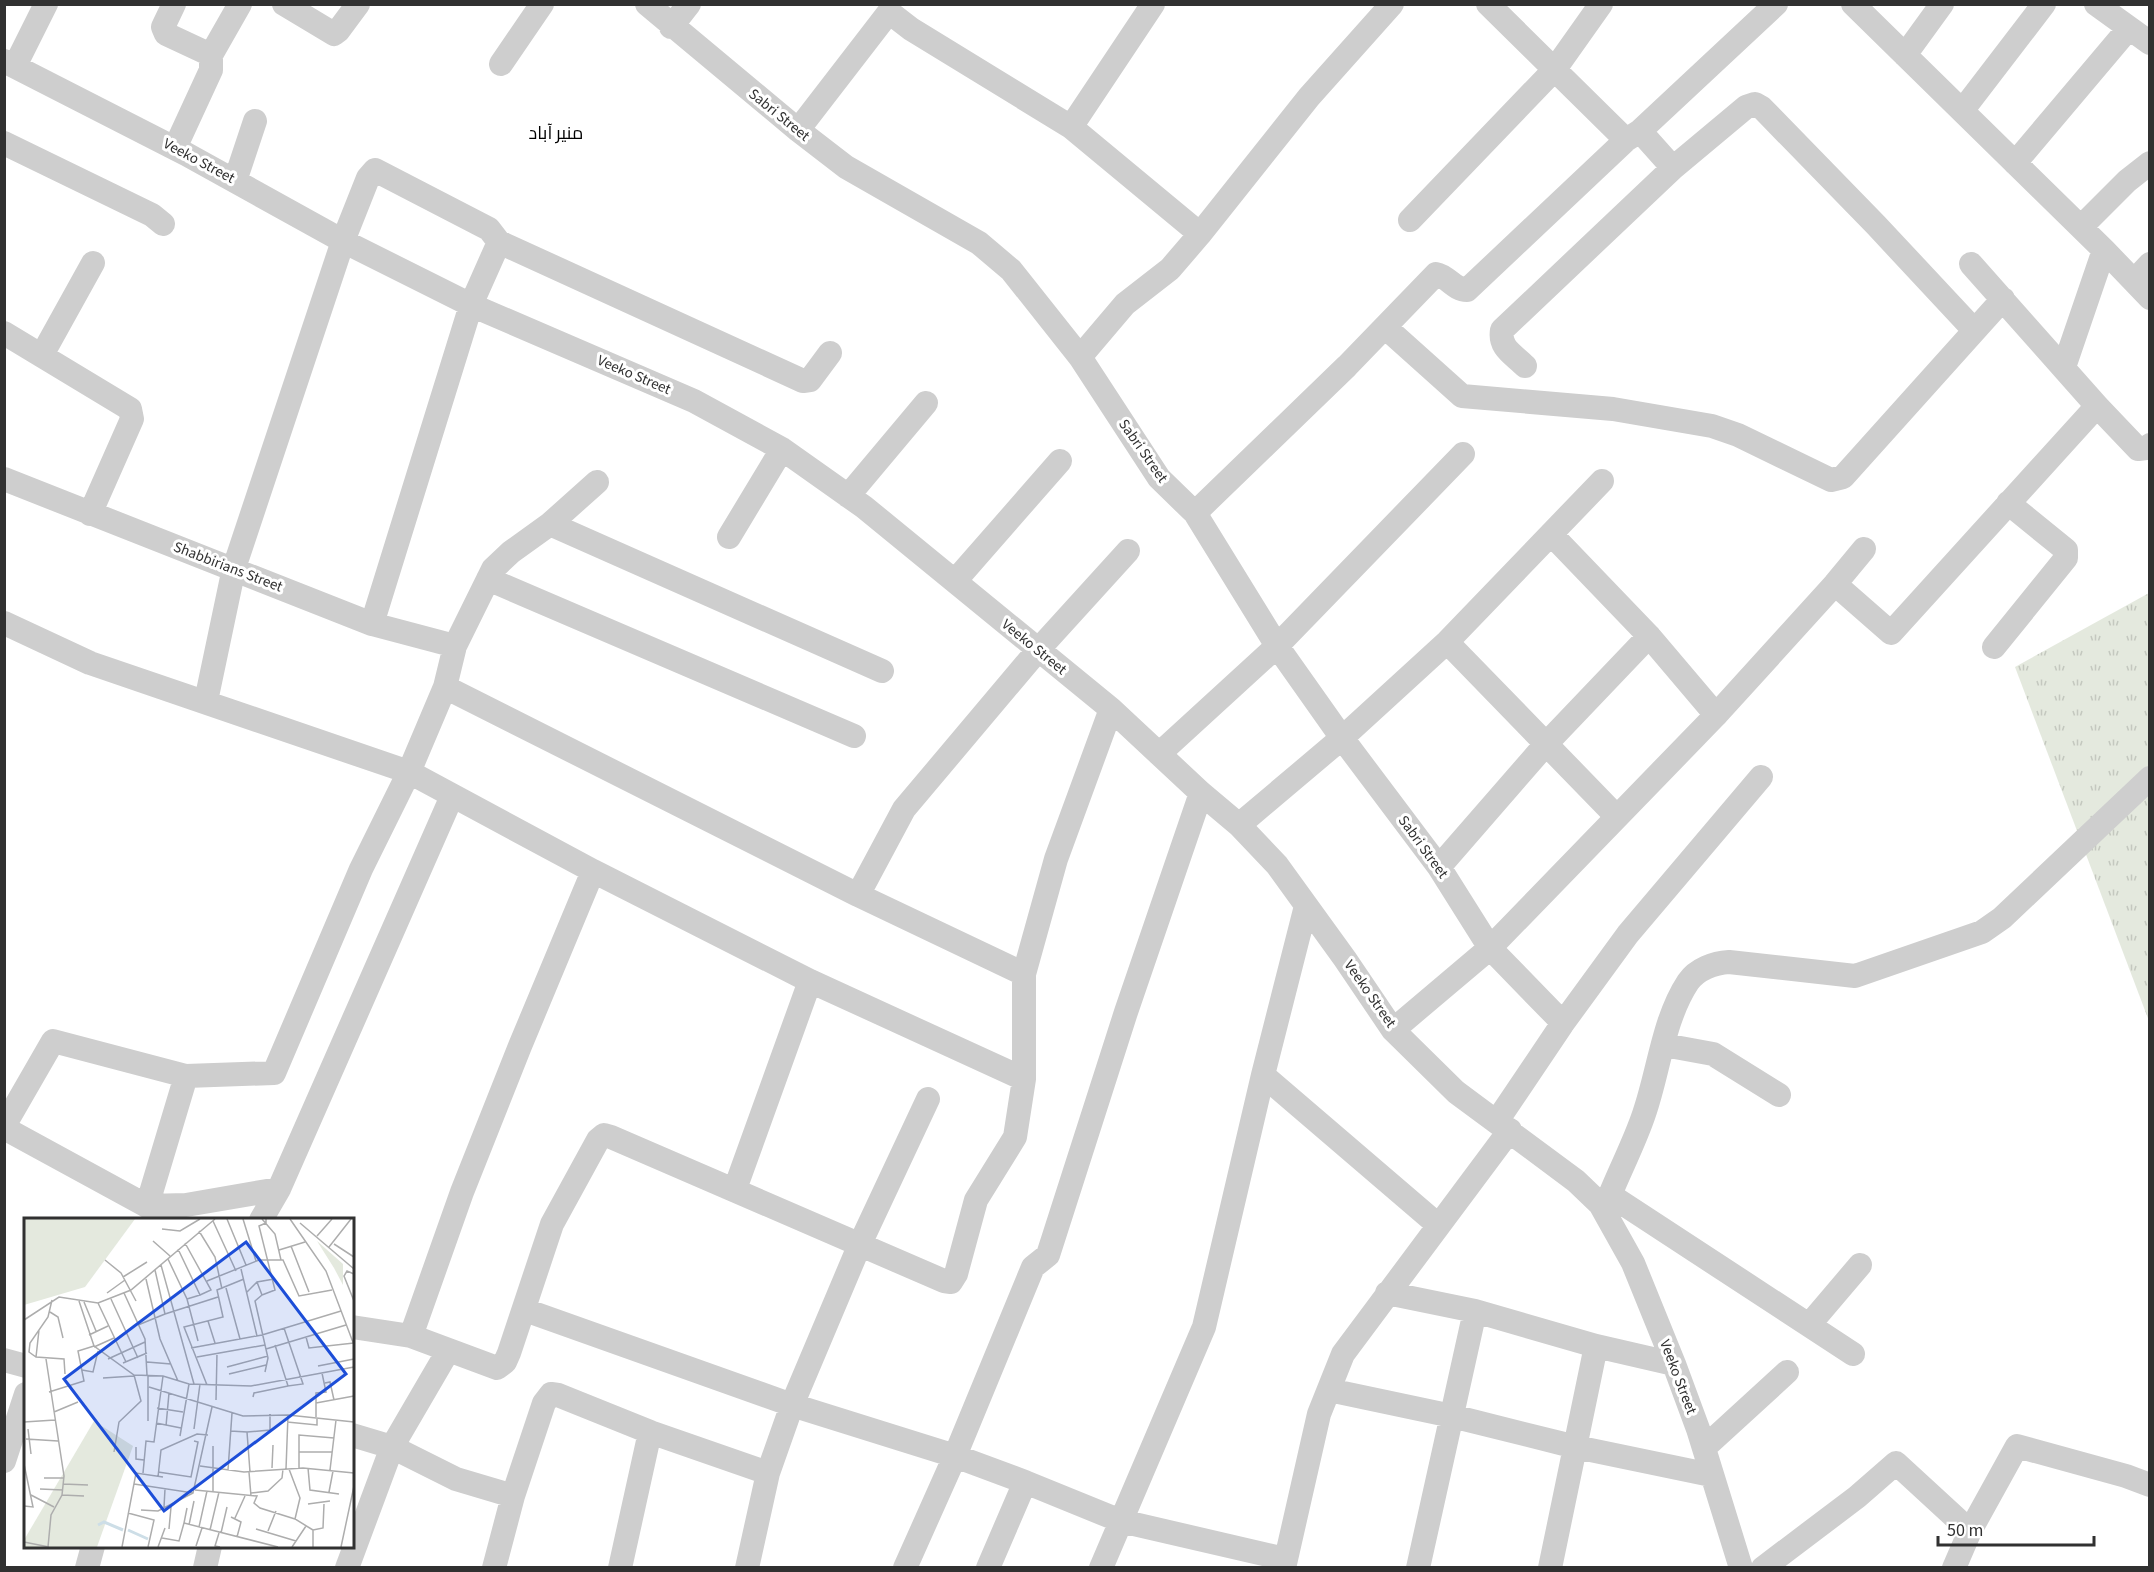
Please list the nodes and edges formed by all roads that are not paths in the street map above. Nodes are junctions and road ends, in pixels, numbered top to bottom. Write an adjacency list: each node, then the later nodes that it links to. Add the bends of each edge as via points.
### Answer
1 (46, 4): 24 (street)
2 (174, 4): 22 (street, via 163,27 166,34)
3 (240, 4): 22 (street)
4 (284, 4): 5 (street, via 334,34)
5 (358, 4)
6 (542, 4): 25 (street)
7 (647, 4): 19 (street, Sabri Street)
8 (689, 4): 19 (street)
9 (1153, 4): 29 (street)
10 (1392, 4): 41 (street, via 1309,97)
11 (1488, 4): 26 (street)
12 (1601, 4): 26 (street)
13 (1776, 4): 31 (street)
14 (1853, 4): 23 (street)
15 (1942, 4): 23 (street)
16 (2043, 4): 27 (street)
17 (2096, 4): 20 (street)
18 (892, 8): 29 (street, via 911,28); 30 (street)
19 (671, 27): 30 (street, Sabri Street)
20 (2129, 28): 21 (street); 34 (street)
21 (2150, 43)
22 (212, 55): 33 (street, via 211,70)
23 (1905, 55): 27 (street)
24 (10, 64): 33 (street, Veeko Street)
25 (501, 64)
26 (1555, 69): 31 (street); 38 (street)
27 (1962, 111): 34 (street)
28 (255, 122): 37 (street)
29 (1071, 127): 41 (street)
30 (798, 130): 55 (street, Sabri Street, via 846,167 979,243 1011,270)
31 (1633, 136): 36 (street); 50 (street, via 1467,290 1436,274)
32 (4, 143): 39 (street, via 152,215)
33 (175, 148): 37 (street, Veeko Street)
34 (2015, 163): 40 (street)
35 (2150, 163): 40 (street)
36 (1673, 168): 51 (street, via 1746,107 1755,104); 56 (street, via 1502,330 1500,339 1504,346)
37 (235, 181): 42 (street, Veeko Street)
38 (1410, 220)
39 (163, 224)
40 (2081, 227): 44 (street)
41 (1200, 234): 55 (street, via 1170,269 1125,304)
42 (343, 241): 43 (street, via 368,178 375,170 489,229); 49 (street, Veeko Street); 76 (street)
43 (499, 242): 49 (street); 53 (street, via 803,381 810,380)
44 (2103, 249): 47 (street); 57 (street)
45 (93, 263): 54 (street)
46 (1971, 264): 48 (street)
47 (2144, 281)
48 (2003, 299): 51 (street); 57 (street)
49 (471, 305): 61 (street, Veeko Street, via 694,401); 81 (street)
50 (1385, 327): 51 (street, via 1462,396 1613,409 1712,426 1831,480 1842,477); 69 (street)
51 (1974, 330)
52 (4, 333): 54 (street)
53 (830, 353)
54 (42, 355): 70 (street, via 130,410 132,419)
55 (1080, 357): 69 (street, Sabri Street, via 1160,478)
56 (1525, 366)
57 (2064, 367): 59 (street)
58 (926, 403): 67 (street)
59 (2097, 406): 60 (street, via 2138,449); 68 (street)
60 (2150, 445)
61 (782, 449): 67 (street, Veeko Street); 73 (street)
62 (1463, 454): 85 (street)
63 (1060, 460): 78 (street)
64 (4, 479): 70 (street, Shabbirians Street)
65 (1602, 481): 72 (street)
66 (597, 482): 71 (street)
67 (848, 496): 78 (street, Veeko Street)
68 (2008, 503): 79 (street, via 1890,633); 86 (street, via 2066,550 2066,558)
69 (1195, 513): 85 (street, Sabri Street)
70 (90, 514): 76 (street, Shabbirians Street)
71 (550, 524): 77 (street, via 511,552); 88 (street)
72 (1551, 534): 82 (street); 83 (street)
73 (729, 537)
74 (1864, 549): 79 (street)
75 (1128, 551): 87 (street)
76 (234, 568): 81 (street, Shabbirians Street); 90 (street)
77 (488, 579): 84 (street); 93 (street)
78 (955, 582): 87 (street, Veeko Street)
79 (1835, 584): 92 (street)
80 (4, 623): 90 (street, via 90,663)
81 (372, 624): 84 (street, Shabbirians Street)
82 (1649, 636): 92 (street); 95 (street)
83 (1447, 642): 94 (street); 95 (street)
84 (455, 646): 89 (street)
85 (1277, 646): 94 (street, Sabri Street); 96 (street)
86 (1994, 647)
87 (1038, 650): 91 (street, Veeko Street); 106 (street, via 904,809)
88 (882, 671)
89 (445, 687): 97 (street); 106 (street)
90 (206, 700): 97 (street)
91 (1111, 709): 96 (street, Veeko Street); 109 (street, via 1056,859)
92 (1716, 715): 102 (street)
93 (854, 736)
94 (1342, 738): 103 (street); 104 (street, Sabri Street)
95 (1546, 744): 102 (street); 104 (street)
96 (1159, 754): 100 (street, Veeko Street)
97 (410, 772): 101 (street); 115 (street, via 361,869 274,1073)
98 (1761, 777): 111 (street, via 1628,934)
99 (2150, 778): 113 (street, via 2002,918 1982,932 1855,976 1718,963 1689,980)
100 (1201, 793): 103 (street, Veeko Street); 151 (street, via 1048,1255 1033,1266)
101 (452, 796): 105 (street); 121 (street)
102 (1617, 817): 108 (street)
103 (1239, 825): 107 (street, Veeko Street, via 1277,865)
104 (1439, 867): 108 (street, Sabri Street)
105 (593, 871): 110 (street); 134 (street, via 462,1192)
106 (858, 895): 109 (street)
107 (1306, 906): 112 (street, Veeko Street); 114 (street)
108 (1490, 948): 111 (street, Sabri Street); 112 (street)
109 (1024, 975): 116 (street)
110 (810, 981): 116 (street); 122 (street)
111 (1563, 1023): 119 (street)
112 (1393, 1030): 119 (street, Veeko Street, via 1456,1092)
113 (1664, 1044): 117 (street, via 1713,1054); 123 (street, via 1644,1114)
114 (1263, 1075): 126 (street); 158 (street, via 1204,1327)
115 (186, 1076): 120 (street, via 53,1041); 124 (street)
116 (1023, 1078): 127 (street, via 1015,1137 976,1200 951,1282)
117 (1779, 1095)
118 (928, 1099): 127 (street)
119 (1503, 1126): 123 (street, Veeko Street); 126 (street)
120 (4, 1127): 124 (street)
121 (279, 1189): 124 (street, via 186,1205); 125 (street)
122 (735, 1189): 127 (street); 130 (street, via 604,1135 552,1224)
123 (1605, 1199): 132 (street); 139 (street, Veeko Street)
124 (147, 1206)
125 (262, 1218)
126 (1438, 1225): 129 (street)
127 (860, 1244): 144 (street)
128 (1860, 1265): 132 (street)
129 (1387, 1293): 131 (street); 142 (street, via 1343,1354)
130 (525, 1310): 136 (street, via 505,1362 497,1368); 144 (street)
131 (1475, 1311): 135 (street); 145 (street)
132 (1809, 1325): 137 (street)
133 (354, 1327): 134 (street)
134 (411, 1336): 136 (street)
135 (1596, 1346): 139 (street); 149 (street)
136 (447, 1351): 148 (street)
137 (1853, 1354)
138 (4, 1360): 140 (street)
139 (1674, 1364): 150 (street, Veeko Street)
140 (24, 1365)
141 (1787, 1372): 150 (street)
142 (1329, 1390): 145 (street); 162 (street, via 1319,1414)
143 (24, 1400): 152 (street)
144 (792, 1405): 151 (street); 153 (street)
145 (1452, 1416): 149 (street); 172 (street)
146 (650, 1432): 153 (street); 157 (street, via 551,1394 544,1403); 167 (street)
147 (354, 1435): 148 (street)
148 (392, 1447): 157 (street, via 456,1479); 165 (street)
149 (1576, 1448): 154 (street); 173 (street)
150 (1704, 1448): 154 (street, Veeko Street)
151 (955, 1456): 155 (street); 169 (street)
152 (4, 1461)
153 (768, 1473): 168 (street)
154 (1711, 1475): 174 (street, Veeko Street)
155 (1025, 1482): 158 (street); 170 (street)
156 (2150, 1485): 159 (street, via 2017,1446)
157 (513, 1496): 166 (street)
158 (1121, 1521): 162 (street); 171 (street)
159 (1970, 1531): 175 (street, via 1896,1463); 176 (street)
160 (92, 1548): 163 (street)
161 (210, 1548): 164 (street)
162 (1285, 1563)
163 (87, 1568)
164 (205, 1568)
165 (347, 1568)
166 (494, 1568)
167 (620, 1568)
168 (747, 1568)
169 (905, 1568)
170 (988, 1568)
171 (1101, 1568)
172 (1418, 1568)
173 (1550, 1568)
174 (1741, 1568)
175 (1763, 1568)
176 (1954, 1568)

